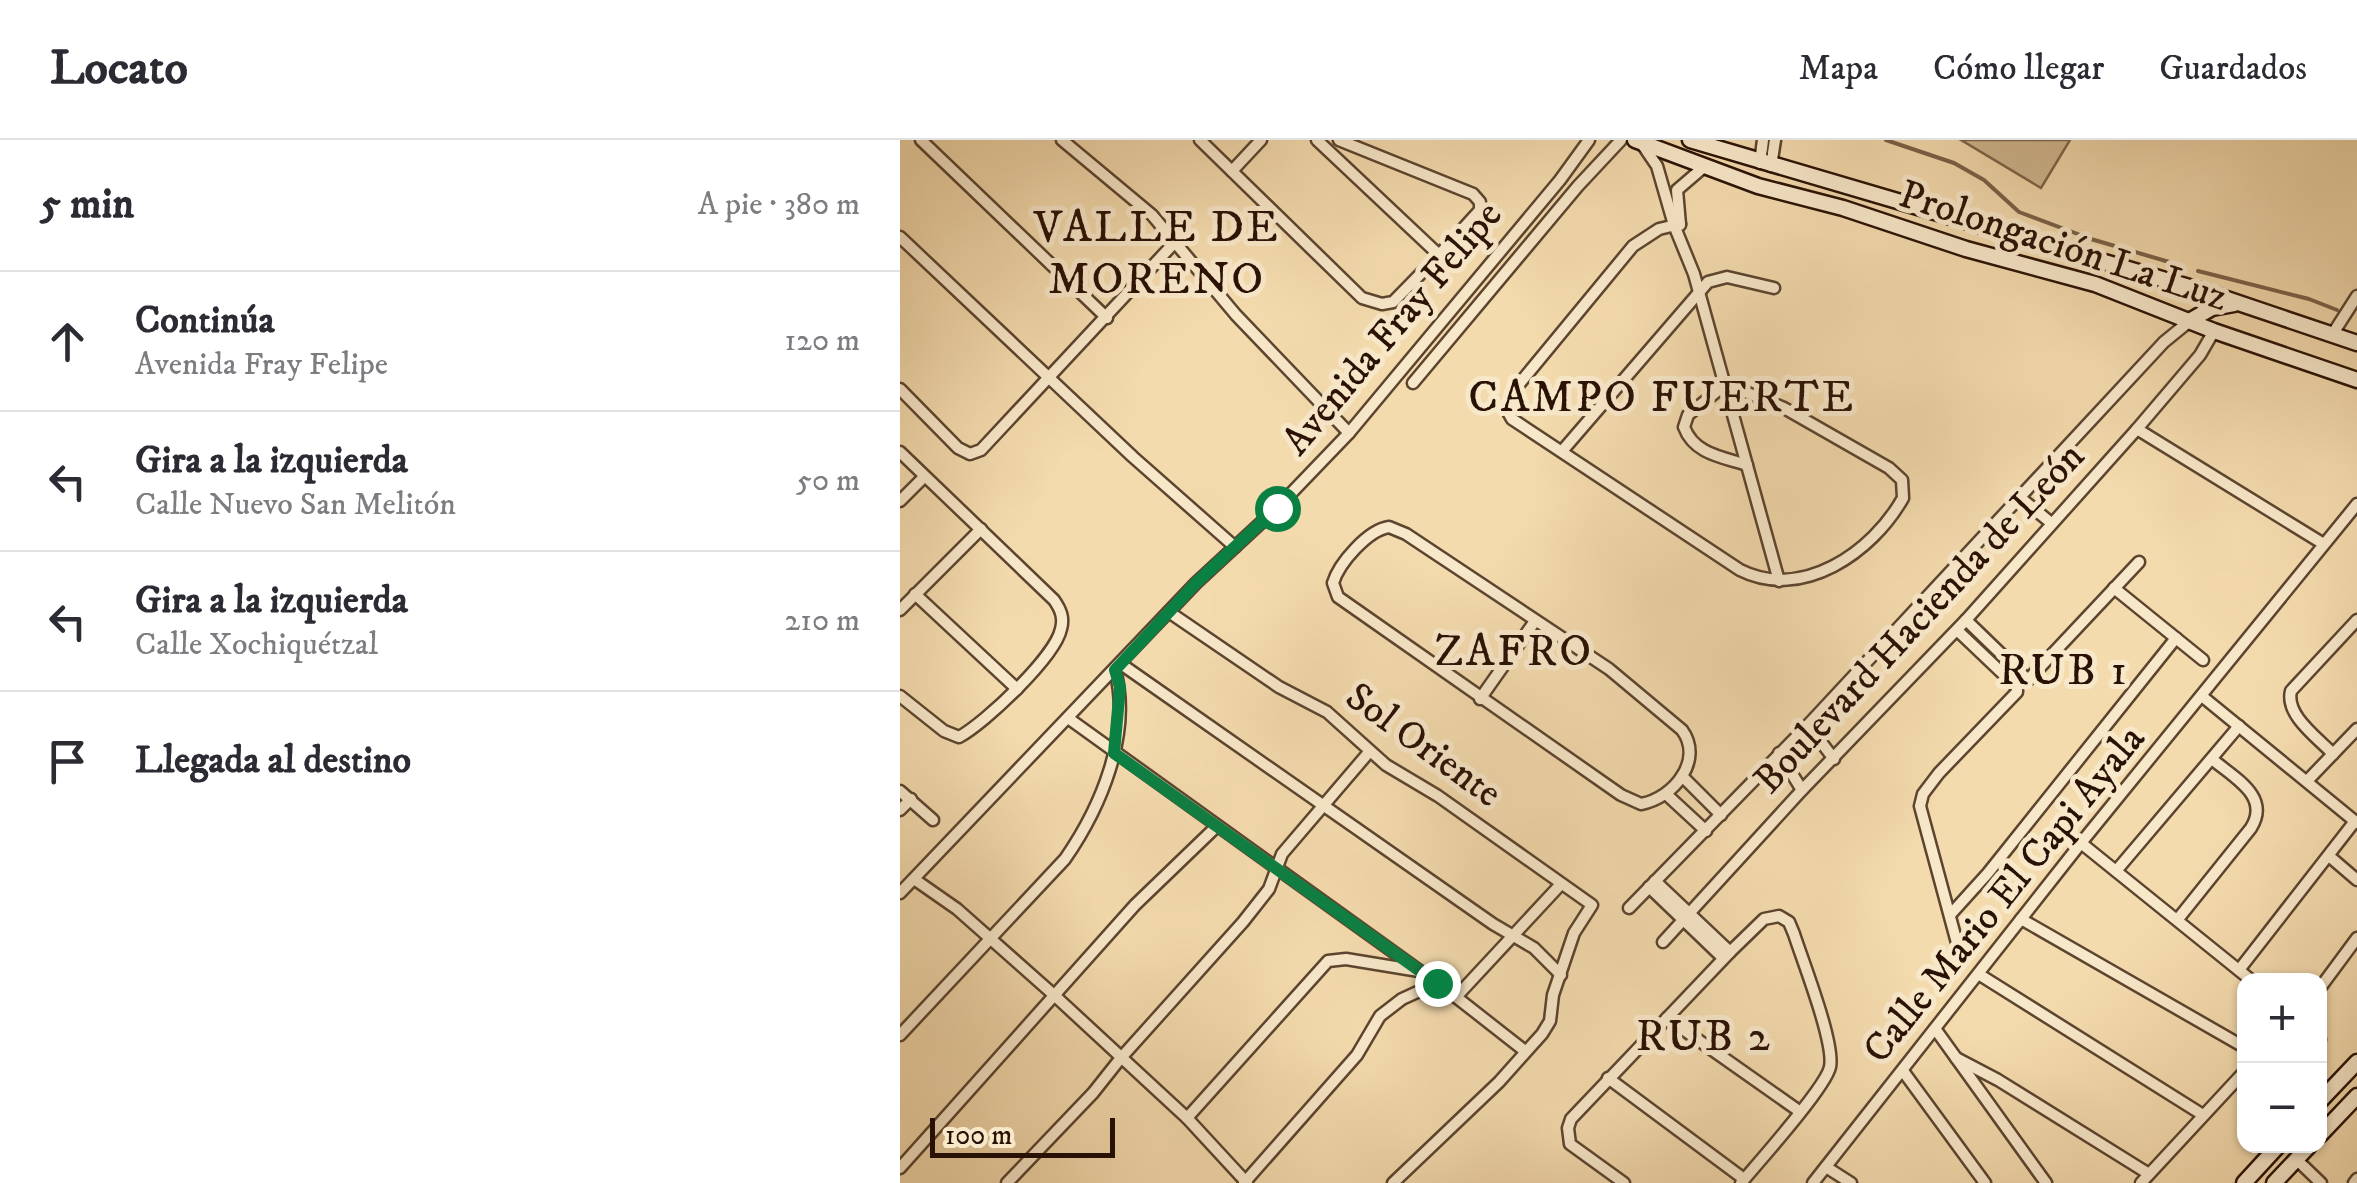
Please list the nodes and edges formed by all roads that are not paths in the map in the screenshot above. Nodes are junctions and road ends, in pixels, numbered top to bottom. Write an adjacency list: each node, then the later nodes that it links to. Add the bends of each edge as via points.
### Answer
1 (922, 140): 27 (street)
2 (1062, 140): 19 (street)
3 (1200, 140): 15 (street)
4 (1261, 140): 15 (street)
5 (1317, 140): 20 (street)
6 (1339, 140): 20 (street, via 1480,202)
7 (1589, 140): 38 (street, Avenida Fray Felipe)
8 (1621, 140): 34 (street, Avenida Fray Felipe)
9 (1690, 140): 13 (main road, Prolongación La Luz)
10 (1764, 140): 13 (street)
11 (1775, 140): 13 (street)
12 (1638, 142): 14 (main road, Prolongación La Luz); 16 (street)
13 (1766, 165): 23 (main road, Prolongación La Luz)
14 (1705, 166): 16 (street); 28 (main road, Prolongación La Luz, via 2095,284)
15 (1232, 170): 20 (street, via 1372,303 1393,302)
16 (1672, 190): 17 (street)
17 (1678, 229): 22 (street); 39 (street, via 1645,236 1633,246 1515,389 1508,405 1512,419)
18 (900, 237): 32 (street)
19 (1176, 241): 27 (street); 38 (street)
20 (1439, 255)
21 (1774, 288): 22 (street, via 1720,278)
22 (1699, 291): 35 (street); 39 (street)
23 (2203, 291): 25 (main road, Prolongación La Luz); 26 (main road)
24 (2357, 296): 30 (street)
25 (2240, 303): 26 (main road); 30 (main road, Prolongación La Luz)
26 (2212, 308): 28 (main road); 29 (main road)
27 (1107, 318): 32 (street)
28 (2191, 320): 29 (main road, Prolongación La Luz); 43 (street)
29 (2214, 331): 33 (main road, Prolongación La Luz); 37 (street, Boulevard Hacienda de León)
30 (2332, 335): 31 (main road, Prolongación La Luz)
31 (2357, 343)
32 (1050, 376): 36 (street, via 992,441 970,454); 49 (street)
33 (2357, 380)
34 (1414, 384)
35 (1726, 384): 41 (street); 41 (street, via 1688,415 1684,427 1698,448); 51 (street, via 1784,408 1902,480 1899,506 1858,549 1828,570)
36 (900, 388)
37 (2137, 429): 46 (street, Boulevard Hacienda de León); 48 (street)
38 (1348, 433): 49 (street, Avenida Fray Felipe)
39 (1563, 450): 51 (street, via 1740,570)
40 (900, 452): 42 (street)
41 (1747, 465): 51 (street)
42 (924, 477): 44 (street); 47 (street)
43 (2022, 499): 46 (street); 68 (street)
44 (900, 501)
45 (2356, 508): 48 (street, Calle Mario El Capi Ayala)
46 (2050, 522): 56 (street, Boulevard Hacienda de León)
47 (981, 529): 53 (street); 63 (street, via 1062,615 1054,646)
48 (2322, 544): 65 (street, Calle Mario El Capi Ayala)
49 (1234, 548): 55 (street, Avenida Fray Felipe)
50 (2139, 562): 52 (street)
51 (1778, 581)
52 (2114, 588): 56 (street, via 2028,680); 60 (street)
53 (914, 594): 54 (street); 63 (street)
54 (900, 610)
55 (1168, 612): 62 (street, Avenida Fray Felipe); 71 (street, Sol Oriente, via 1327,712)
56 (1966, 620): 59 (street, Boulevard Hacienda de León)
57 (2357, 620): 74 (street, via 2289,697 2290,708)
58 (1535, 621): 66 (street); 66 (street, via 1390,527 1377,530 1340,567 1333,583 1338,596); 77 (street, via 1609,669 1682,730 1692,756)
59 (1957, 630): 75 (street, Boulevard Hacienda de León); 100 (street, via 2017,692 1923,794 1920,816)
60 (2176, 638): 61 (street); 100 (street)
61 (2203, 660)
62 (1118, 667): 67 (street, Avenida Fray Felipe); 72 (street); 83 (street)
63 (1017, 689): 64 (street, via 959,737)
64 (900, 696)
65 (2203, 697): 69 (street); 90 (street, Calle Mario El Capi Ayala)
66 (1480, 699): 81 (street, via 1631,800 1642,804)
67 (1068, 718): 72 (street); 94 (street, Avenida Fray Felipe)
68 (1808, 725): 73 (street); 75 (street)
69 (2240, 726): 76 (street); 78 (street)
70 (2357, 729): 74 (street)
71 (1370, 752): 83 (street); 96 (street, Sol Oriente)
72 (1114, 753): 88 (street); 106 (street, via 1082,834)
73 (1779, 754): 79 (street); 85 (street)
74 (2333, 754): 78 (street)
75 (1834, 759): 79 (street, Boulevard Hacienda de León)
76 (2212, 760): 93 (street); 102 (street, via 2255,796 2258,814)
77 (1682, 776): 81 (street); 85 (street)
78 (2307, 781): 87 (street)
79 (1802, 790): 101 (street, Boulevard Hacienda de León)
80 (900, 791): 82 (street)
81 (1666, 794): 89 (street)
82 (911, 800): 84 (street); 86 (street)
83 (1322, 805): 92 (street); 104 (street)
84 (900, 810)
85 (1722, 816): 89 (street)
86 (933, 820)
87 (2356, 822): 91 (street)
88 (1217, 826): 92 (street); 117 (street)
89 (1706, 831): 97 (street)
90 (2081, 842): 93 (street); 103 (street, Calle Mario El Capi Ayala)
91 (2328, 856): 95 (street); 110 (street)
92 (1277, 870): 111 (street); 124 (street, via 1242,922)
93 (2116, 871): 102 (street)
94 (914, 879): 98 (street, Avenida Fray Felipe); 106 (street)
95 (2357, 880)
96 (1561, 884): 104 (street); 113 (street, Sol Oriente, via 1592,905)
97 (1652, 884): 99 (street); 101 (street)
98 (900, 893)
99 (1629, 908)
100 (1950, 914): 108 (street)
101 (1687, 918): 107 (street, Boulevard Hacienda de León); 109 (street)
102 (2178, 919): 110 (street)
103 (2021, 920): 114 (street, Calle Mario El Capi Ayala); 122 (street)
104 (1514, 937): 113 (street); 118 (street)
105 (2357, 938): 115 (street)
106 (991, 939): 117 (street); 121 (street)
107 (1663, 942)
108 (1960, 954)
109 (1726, 955): 119 (street); 132 (street, via 1770,916 1789,922 1830,1054 1827,1076)
110 (2239, 970): 112 (street)
111 (1420, 971): 116 (street); 134 (street, via 1336,958 1321,966)
112 (2243, 973)
113 (1561, 975): 123 (street, via 1550,1021)
114 (1980, 975): 120 (street, Calle Mario El Capi Ayala); 133 (street)
115 (2327, 979)
116 (1437, 983): 118 (street); 143 (street, via 1380,1016 1357,1056)
117 (1054, 995): 124 (street); 140 (street)
118 (1456, 996): 123 (street)
119 (1667, 1018): 128 (street); 132 (street)
120 (1936, 1030): 125 (street); 127 (street, Calle Mario El Capi Ayala)
121 (900, 1035)
122 (2237, 1044)
123 (1526, 1051): 145 (street)
124 (1120, 1058): 134 (street); 144 (street)
125 (1956, 1058): 141 (street); 150 (street)
126 (2357, 1062): 130 (main road)
127 (1903, 1071): 139 (street, Calle Mario El Capi Ayala); 149 (street)
128 (1608, 1078): 142 (street); 146 (street, via 1571,1119 1569,1137 1575,1150)
129 (2237, 1079): 133 (street)
130 (2327, 1090)
131 (2357, 1096): 135 (main road)
132 (1799, 1111): 142 (street)
133 (2203, 1115): 141 (street)
134 (1188, 1118): 143 (street)
135 (2327, 1128)
136 (2272, 1153): 151 (main road)
137 (2302, 1153): 138 (main road)
138 (2296, 1159): 152 (main road); 153 (street)
139 (1826, 1167): 147 (street, Calle Mario El Capi Ayala); 148 (street)
140 (900, 1168)
141 (2145, 1178)
142 (1742, 1181)
143 (1246, 1182)
144 (1006, 1183)
145 (1394, 1183)
146 (1624, 1183)
147 (1813, 1183)
148 (1851, 1183)
149 (1985, 1183)
150 (2046, 1183)
151 (2244, 1183)
152 (2274, 1183)
153 (2321, 1183)

